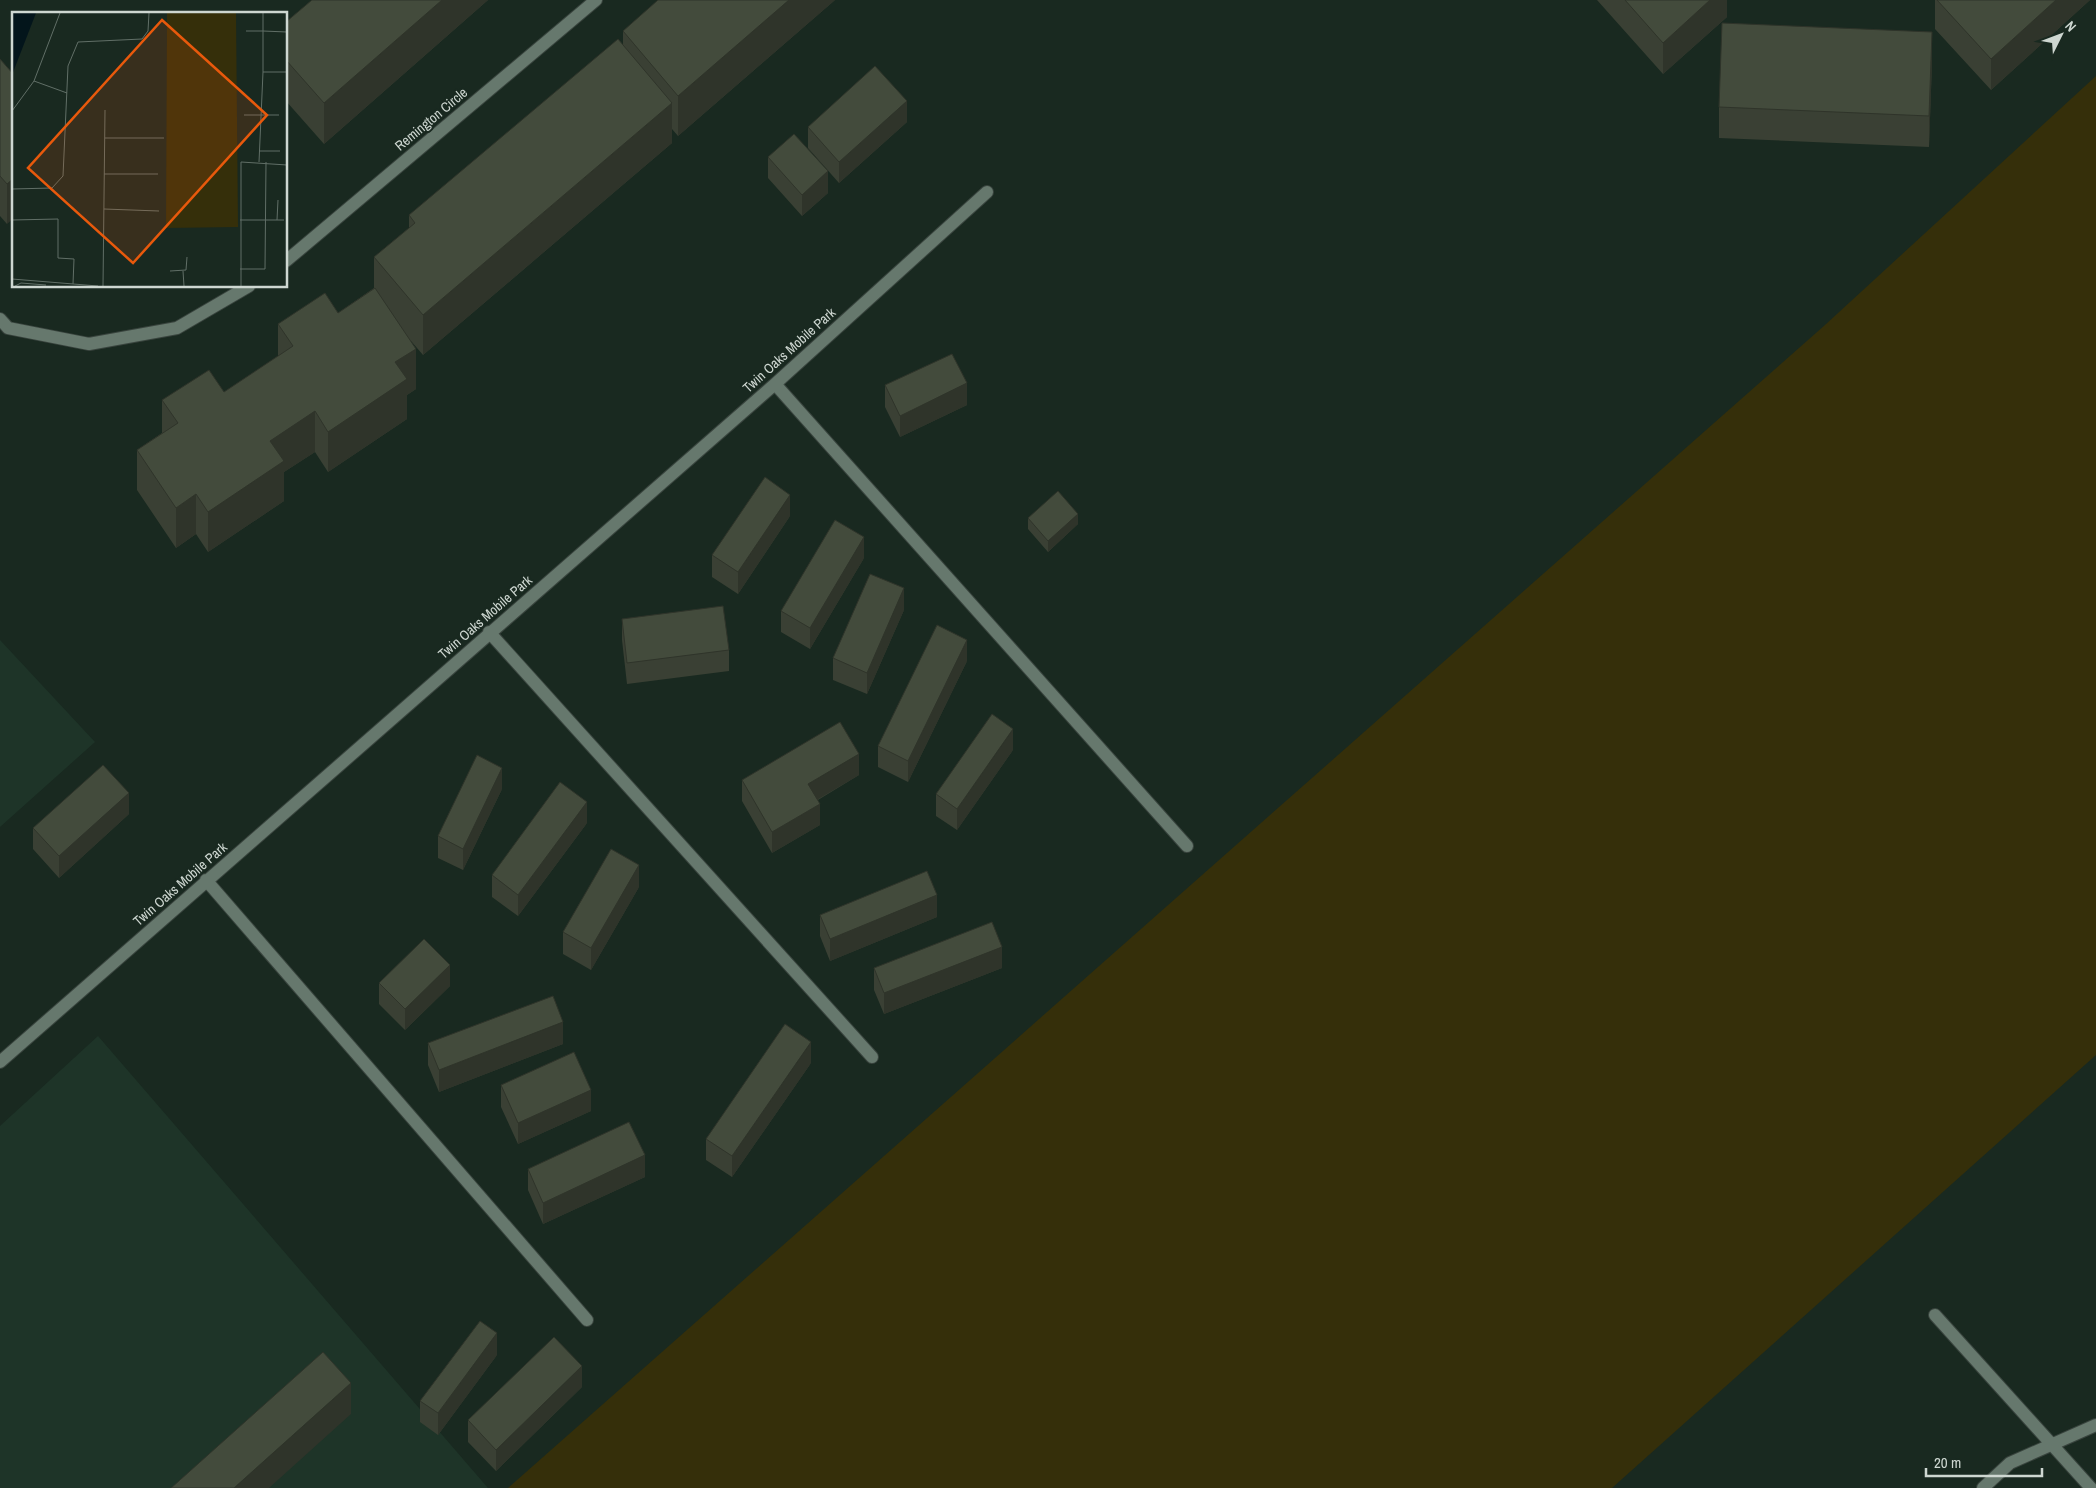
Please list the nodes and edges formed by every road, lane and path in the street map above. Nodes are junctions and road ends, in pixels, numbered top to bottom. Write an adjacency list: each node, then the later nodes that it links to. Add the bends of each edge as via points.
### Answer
1 (596, 0): 3 (street, Remington Circle)
2 (987, 192): 6 (street, Twin Oaks Mobile Park)
3 (288, 259)
4 (246, 288): 5 (street, via 177,328 89,344 8,328)
5 (0, 319)
6 (775, 384): 7 (street, Twin Oaks Mobile Park); 8 (street)
7 (490, 632): 9 (street, Twin Oaks Mobile Park); 10 (street)
8 (1187, 846)
9 (206, 880): 11 (street, Twin Oaks Mobile Park); 13 (street)
10 (872, 1056)
11 (0, 1062)
12 (1935, 1315): 15 (street)
13 (587, 1320)
14 (2096, 1425): 15 (street)
15 (2051, 1445): 16 (street, via 2010,1464); 17 (street)
16 (1983, 1488)
17 (2091, 1488)

